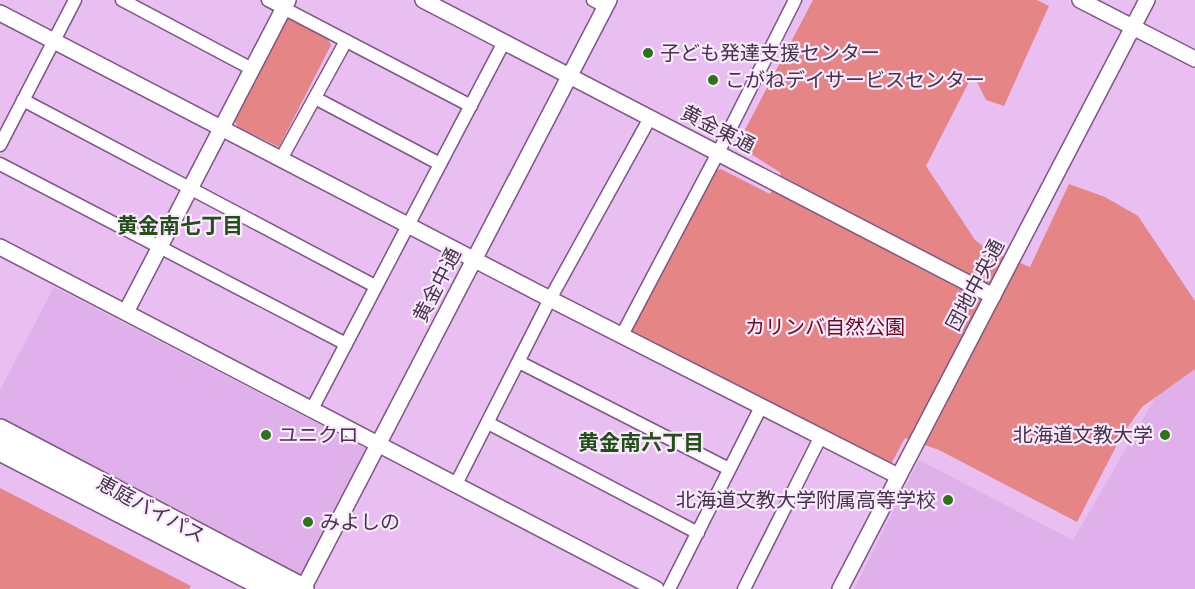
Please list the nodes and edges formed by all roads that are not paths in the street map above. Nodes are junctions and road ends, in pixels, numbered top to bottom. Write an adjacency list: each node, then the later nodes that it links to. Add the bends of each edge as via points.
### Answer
1 (75, 0): 12 (street)
2 (122, 0): 16 (street)
3 (268, 0): 9 (street)
4 (423, 0): 14 (street, 黄金東通)
5 (795, 0): 24 (street)
6 (1080, 0): 11 (street)
7 (1147, 0): 11 (street, 団地中央通)
8 (602, 2): 17 (street, 黄金中通)
9 (286, 4): 13 (street); 16 (street)
10 (0, 13): 12 (street)
11 (1132, 27): 15 (street); 34 (street, 団地中央通)
12 (53, 40): 19 (street); 22 (street)
13 (346, 41): 18 (street); 20 (street)
14 (504, 42): 17 (street, 黄金東通); 20 (street)
15 (1195, 59)
16 (252, 69): 22 (street)
17 (569, 76): 21 (street, 黄金東通); 32 (street, 黄金中通)
18 (315, 98): 25 (street); 27 (street)
19 (22, 100): 23 (street); 28 (street)
20 (471, 106): 27 (street)
21 (650, 117): 24 (street, 黄金東通); 35 (street)
22 (221, 128): 25 (street); 28 (street)
23 (0, 145)
24 (718, 153): 34 (street, 黄金東通); 37 (street)
25 (281, 159): 29 (street)
26 (0, 164): 31 (street)
27 (440, 164): 29 (street)
28 (191, 189): 31 (street); 33 (street)
29 (407, 224): 32 (street); 33 (street)
30 (0, 247): 36 (street)
31 (160, 248): 36 (street); 38 (street)
32 (474, 259): 35 (street); 45 (street, 黄金中通)
33 (375, 285): 38 (street)
34 (993, 296): 48 (street, 団地中央通)
35 (550, 299): 37 (street); 39 (street)
36 (126, 312): 41 (street)
37 (622, 335): 40 (street)
38 (346, 344): 41 (street)
39 (519, 362): 42 (street); 47 (street)
40 (761, 407): 44 (street); 47 (street)
41 (312, 410): 45 (street)
42 (488, 423): 49 (street); 50 (street)
43 (0, 430): 52 (highway, 恵庭バイパス)
44 (821, 436): 48 (street); 55 (street)
45 (378, 444): 49 (street); 52 (street, 黄金中通)
46 (0, 450): 51 (highway, 恵庭バイパス)
47 (729, 469): 50 (street)
48 (898, 476): 56 (street, 団地中央通)
49 (456, 484): 53 (street)
50 (698, 533): 54 (street)
51 (270, 589)
52 (303, 589)
53 (656, 589)
54 (669, 589)
55 (744, 589)
56 (840, 589)

